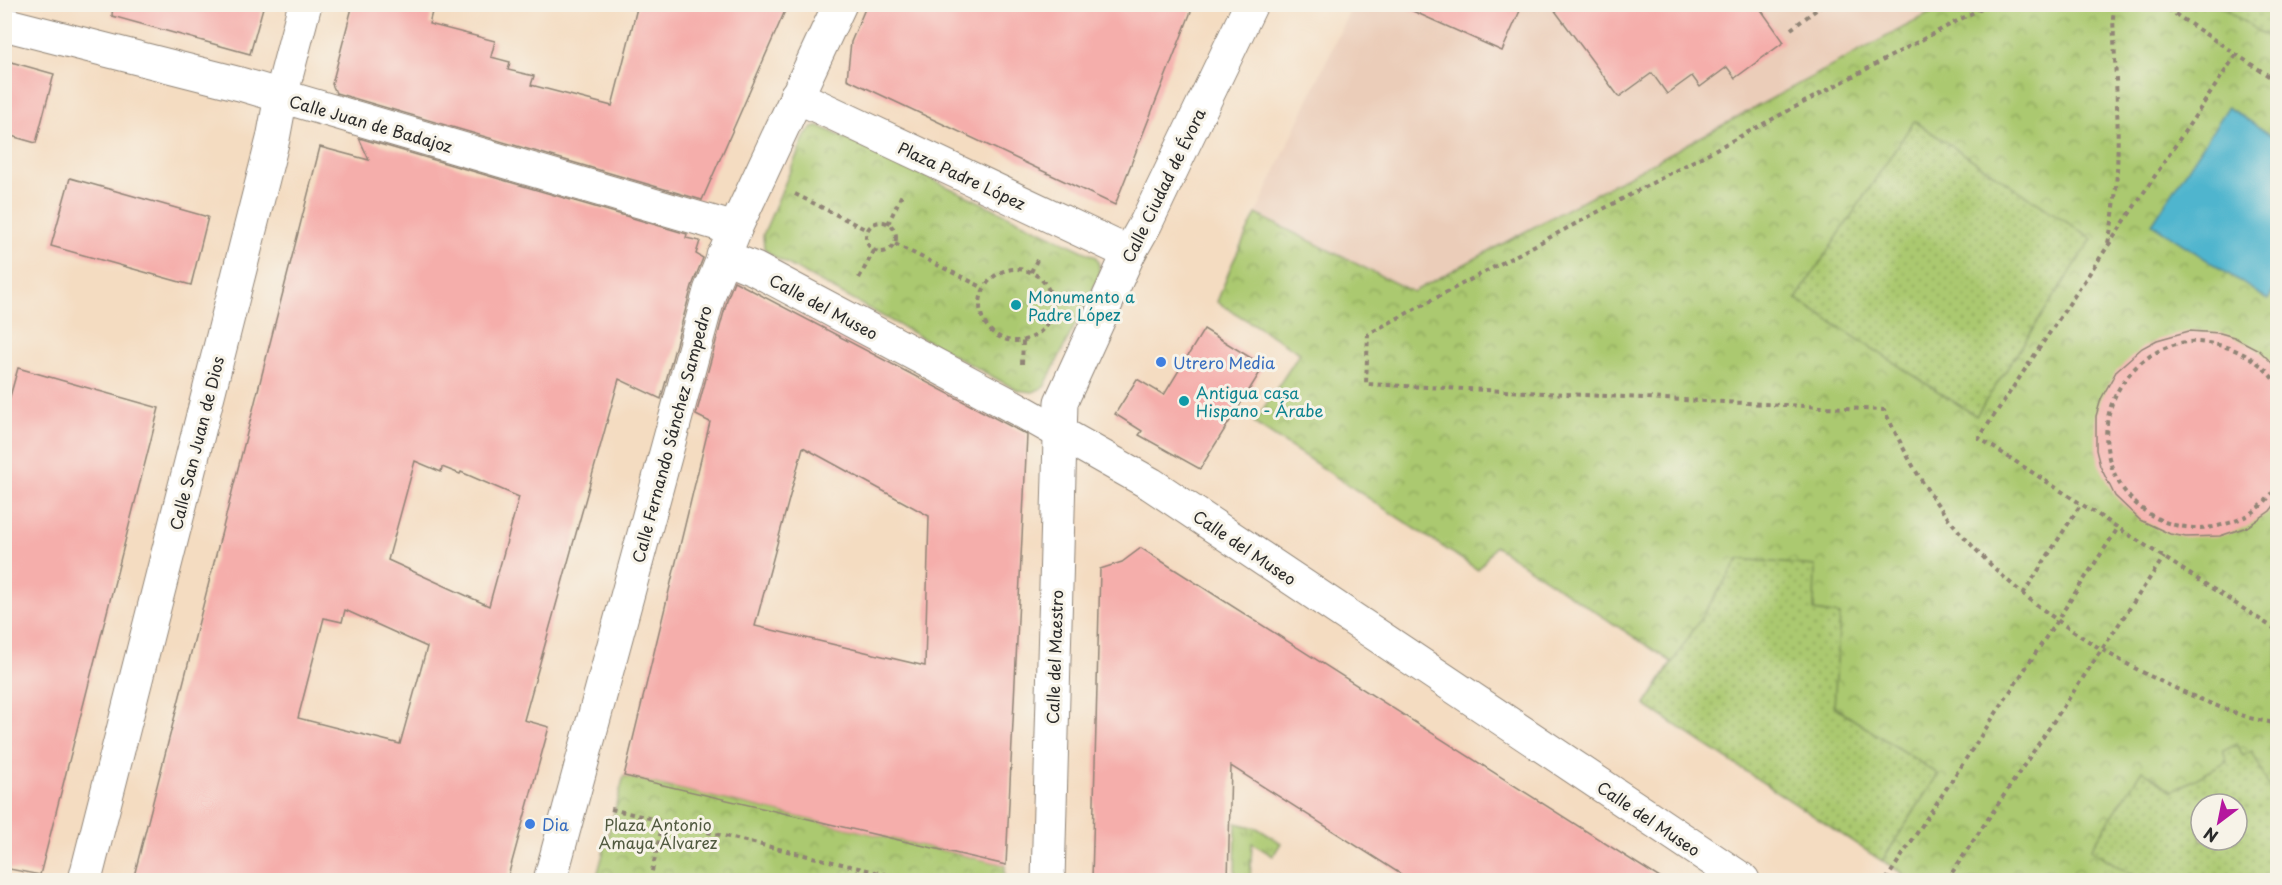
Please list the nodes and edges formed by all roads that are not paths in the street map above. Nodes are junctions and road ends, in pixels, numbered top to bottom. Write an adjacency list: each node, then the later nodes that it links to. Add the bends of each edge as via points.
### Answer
1 (304, 4): 5 (street, Calle San Juan de Dios)
2 (840, 4): 6 (street, Calle Fernando Sánchez Sampedro)
3 (1245, 6): 8 (street, Calle Ciudad de Évora)
4 (4, 24): 5 (street, Calle Juan de Badajoz)
5 (281, 96): 7 (street, Calle Juan de Badajoz); 10 (street, Calle San Juan de Dios)
6 (796, 96): 7 (street, Calle Fernando Sánchez Sampedro); 8 (street, Plaza Padre López)
7 (729, 242): 9 (street, Calle del Museo, via 755,269); 11 (street, Calle Fernando Sánchez Sampedro, via 710,291)
8 (1129, 253): 9 (street, Calle Ciudad de Évora, via 1061,402)
9 (1060, 434): 12 (street, Calle del Maestro); 13 (street, Calle del Museo, via 1151,484)
10 (85, 880)
11 (550, 880)
12 (1048, 880)
13 (1743, 880)

